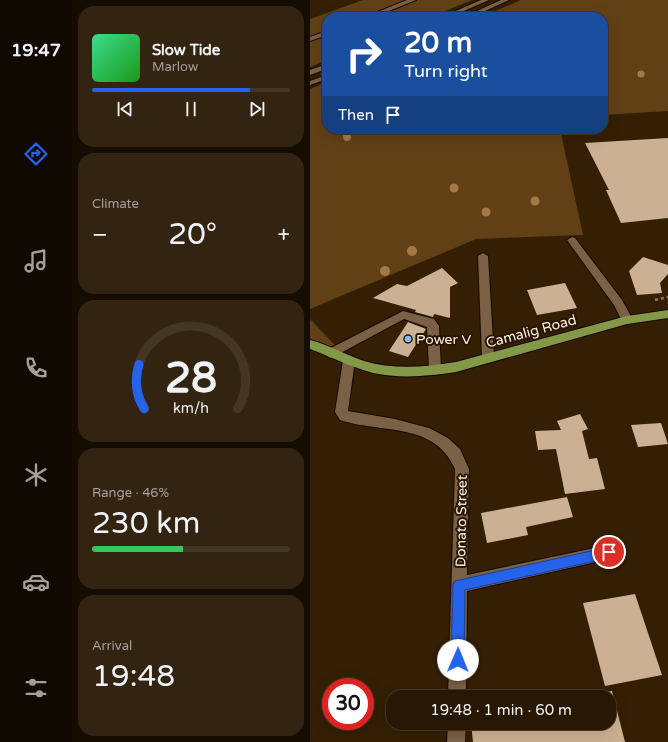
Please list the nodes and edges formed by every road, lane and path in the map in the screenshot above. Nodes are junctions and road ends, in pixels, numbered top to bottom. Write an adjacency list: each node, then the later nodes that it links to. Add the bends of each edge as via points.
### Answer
1 (413, 0): 4 (street)
2 (486, 0): 5 (street)
3 (506, 0): 6 (street)
4 (381, 12)
5 (457, 12)
6 (478, 12)
7 (322, 35): 8 (street)
8 (310, 39)
9 (322, 68): 10 (street)
10 (310, 73)
11 (322, 79): 12 (street)
12 (310, 83)
13 (572, 240): 16 (street)
14 (483, 256): 19 (street)
15 (668, 314): 16 (main road, Camalig Road)
16 (628, 320): 19 (main road, Camalig Road)
17 (310, 344): 18 (main road, Camalig Road)
18 (331, 353): 20 (main road, Camalig Road); 21 (street, via 403,315 430,322 434,326)
19 (488, 358): 21 (main road, Camalig Road)
20 (350, 360): 21 (main road, Camalig Road, via 373,368 390,370); 23 (street, Donato Street, via 341,412 344,416 402,424 436,437 453,449 460,459 462,469)
21 (435, 370)
22 (609, 552): 23 (street)
23 (459, 585): 24 (street, Donato Street)
24 (457, 690)
25 (457, 730): 26 (street)
26 (456, 742)

